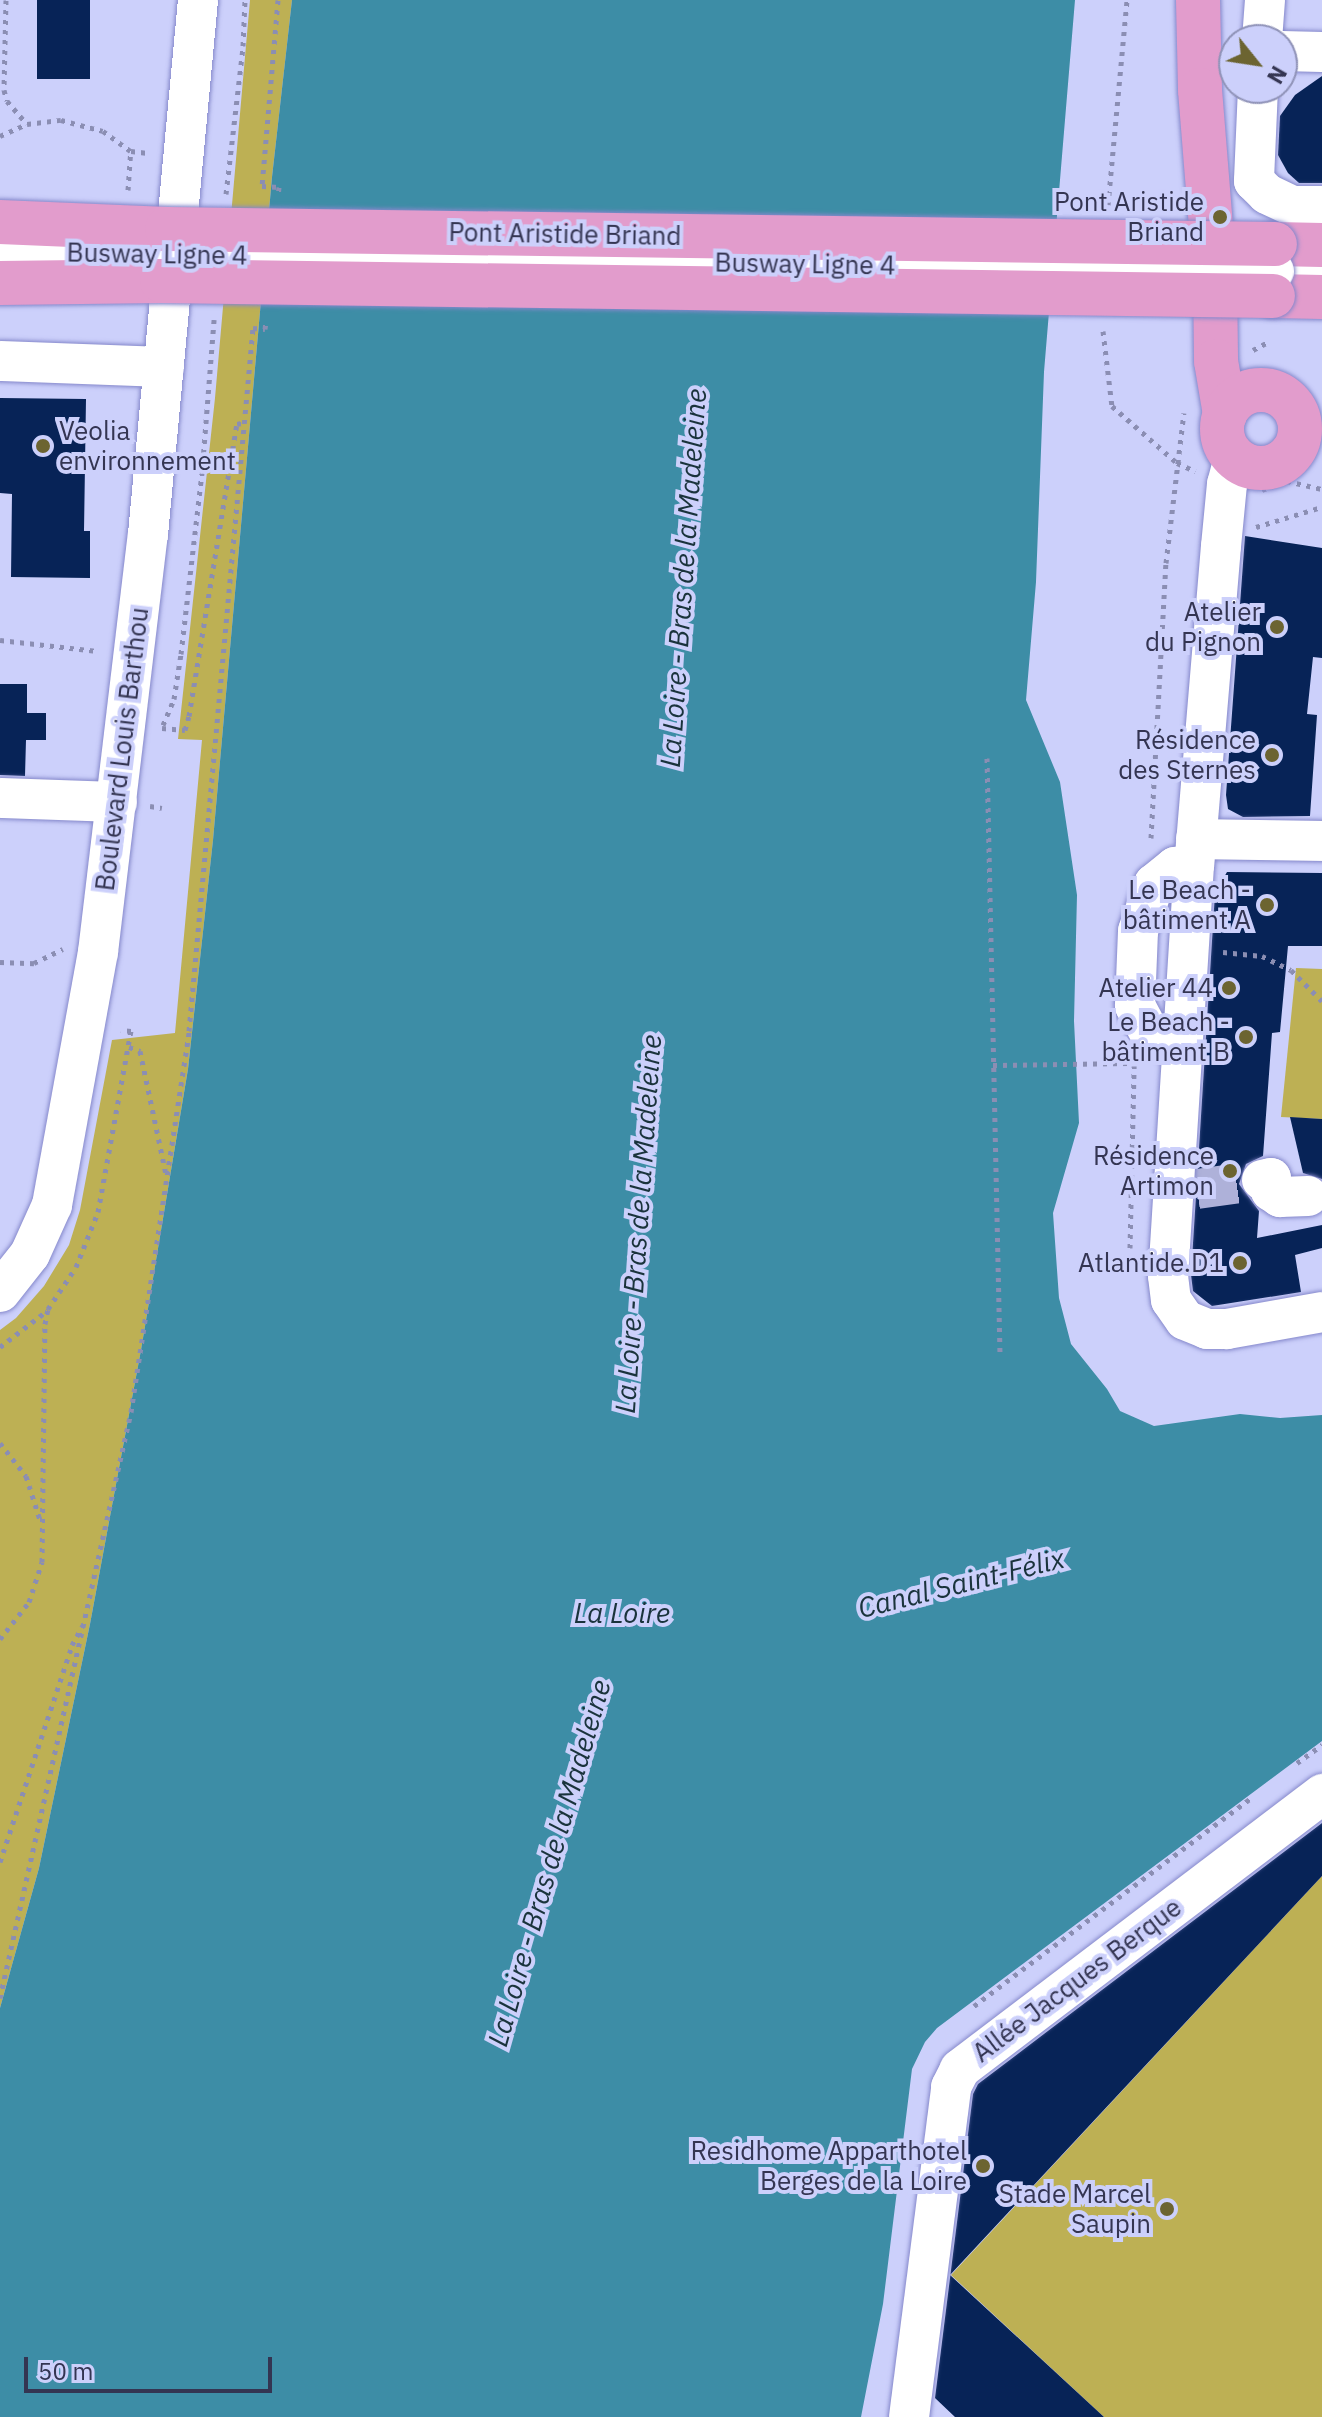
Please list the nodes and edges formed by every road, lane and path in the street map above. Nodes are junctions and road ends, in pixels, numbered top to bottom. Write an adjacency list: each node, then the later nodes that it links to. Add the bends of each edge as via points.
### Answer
1 (6, 0): 12 (path, via 4,90)
2 (198, 0): 14 (street, Boulevard Louis Barthou)
3 (245, 0): 17 (path)
4 (278, 0): 15 (path, via 262,186 279,187)
5 (1127, 0): 18 (path)
6 (1198, 0): 26 (main road)
7 (1265, 0): 8 (street)
8 (1263, 24)
9 (1298, 51): 10 (street)
10 (1322, 52)
11 (1257, 104): 16 (street, via 1254,181 1293,206)
12 (27, 124): 13 (path); 14 (path, via 61,120 103,131 131,151)
13 (0, 136)
14 (182, 173): 31 (street, Boulevard Louis Barthou)
15 (277, 203)
16 (1322, 206)
17 (224, 208)
18 (1107, 214)
19 (0, 222): 22 (main road, Pont Aristide Briand, bridge)
20 (1322, 245): 22 (main road)
21 (0, 251): 22 (street, Busway Ligne 4, bridge)
22 (1274, 270): 23 (street, Busway Ligne 4); 24 (main road, Pont Aristide Briand, bridge); 25 (main road)
23 (1322, 271)
24 (0, 283)
25 (1322, 297)
26 (1216, 304): 32 (main road); 33 (main road, via 1216,361)
27 (267, 314): 34 (path, via 265,329 253,328)
28 (214, 317): 34 (path, via 181,654 174,699 162,728 185,730 189,716 237,424)
29 (1102, 319): 37 (path, via 1112,406)
30 (0, 361): 31 (street)
31 (164, 367): 42 (street, Boulevard Louis Barthou)
32 (1265, 391): 33 (main road, via 1241,396); 36 (main road, via 1283,397)
33 (1225, 414): 36 (main road, via 1222,432)
34 (246, 422): 57 (path, via 189,1031)
35 (1182, 428): 37 (path)
36 (1287, 455): 38 (path, via 1287,481); 49 (street, via 1227,484)
37 (1177, 463): 47 (path, via 1165,576)
38 (1322, 489)
39 (1322, 507): 40 (path)
40 (1254, 528)
41 (0, 640): 42 (path)
42 (134, 656): 45 (street, Boulevard Louis Barthou)
43 (987, 758): 56 (path)
44 (0, 798): 45 (street)
45 (135, 804): 46 (path); 51 (street, Boulevard Louis Barthou)
46 (162, 808)
47 (1151, 838)
48 (1322, 841): 49 (street)
49 (1195, 852): 62 (street, via 1181,1051 1185,1191 1171,1300 1185,1320 1207,1329)
50 (1213, 951): 53 (path, via 1262,956 1291,970)
51 (98, 952): 52 (path, via 66,948 34,963); 60 (street, Boulevard Louis Barthou, via 52,1205 30,1254)
52 (0, 962)
53 (1322, 1001)
54 (129, 1047): 57 (path, via 140,1051)
55 (1134, 1062): 56 (path)
56 (993, 1065): 64 (path)
57 (167, 1179): 66 (path, via 131,1412)
58 (1262, 1180): 59 (street, via 1271,1178 1271,1191 1280,1197)
59 (1308, 1196)
60 (0, 1292)
61 (48, 1309): 63 (path)
62 (1322, 1312)
63 (0, 1347)
64 (1000, 1353)
65 (0, 1443): 67 (path, via 26,1476 43,1544 29,1602)
66 (87, 1617): 72 (path, via 72,1645); 73 (path)
67 (0, 1639)
68 (1322, 1745): 69 (path)
69 (1285, 1773)
70 (1260, 1791): 74 (path)
71 (1322, 1794): 75 (street, Allée Jacques Berque, via 960,2069 951,2087)
72 (0, 1862)
73 (0, 1998)
74 (974, 2006)
75 (909, 2417)

